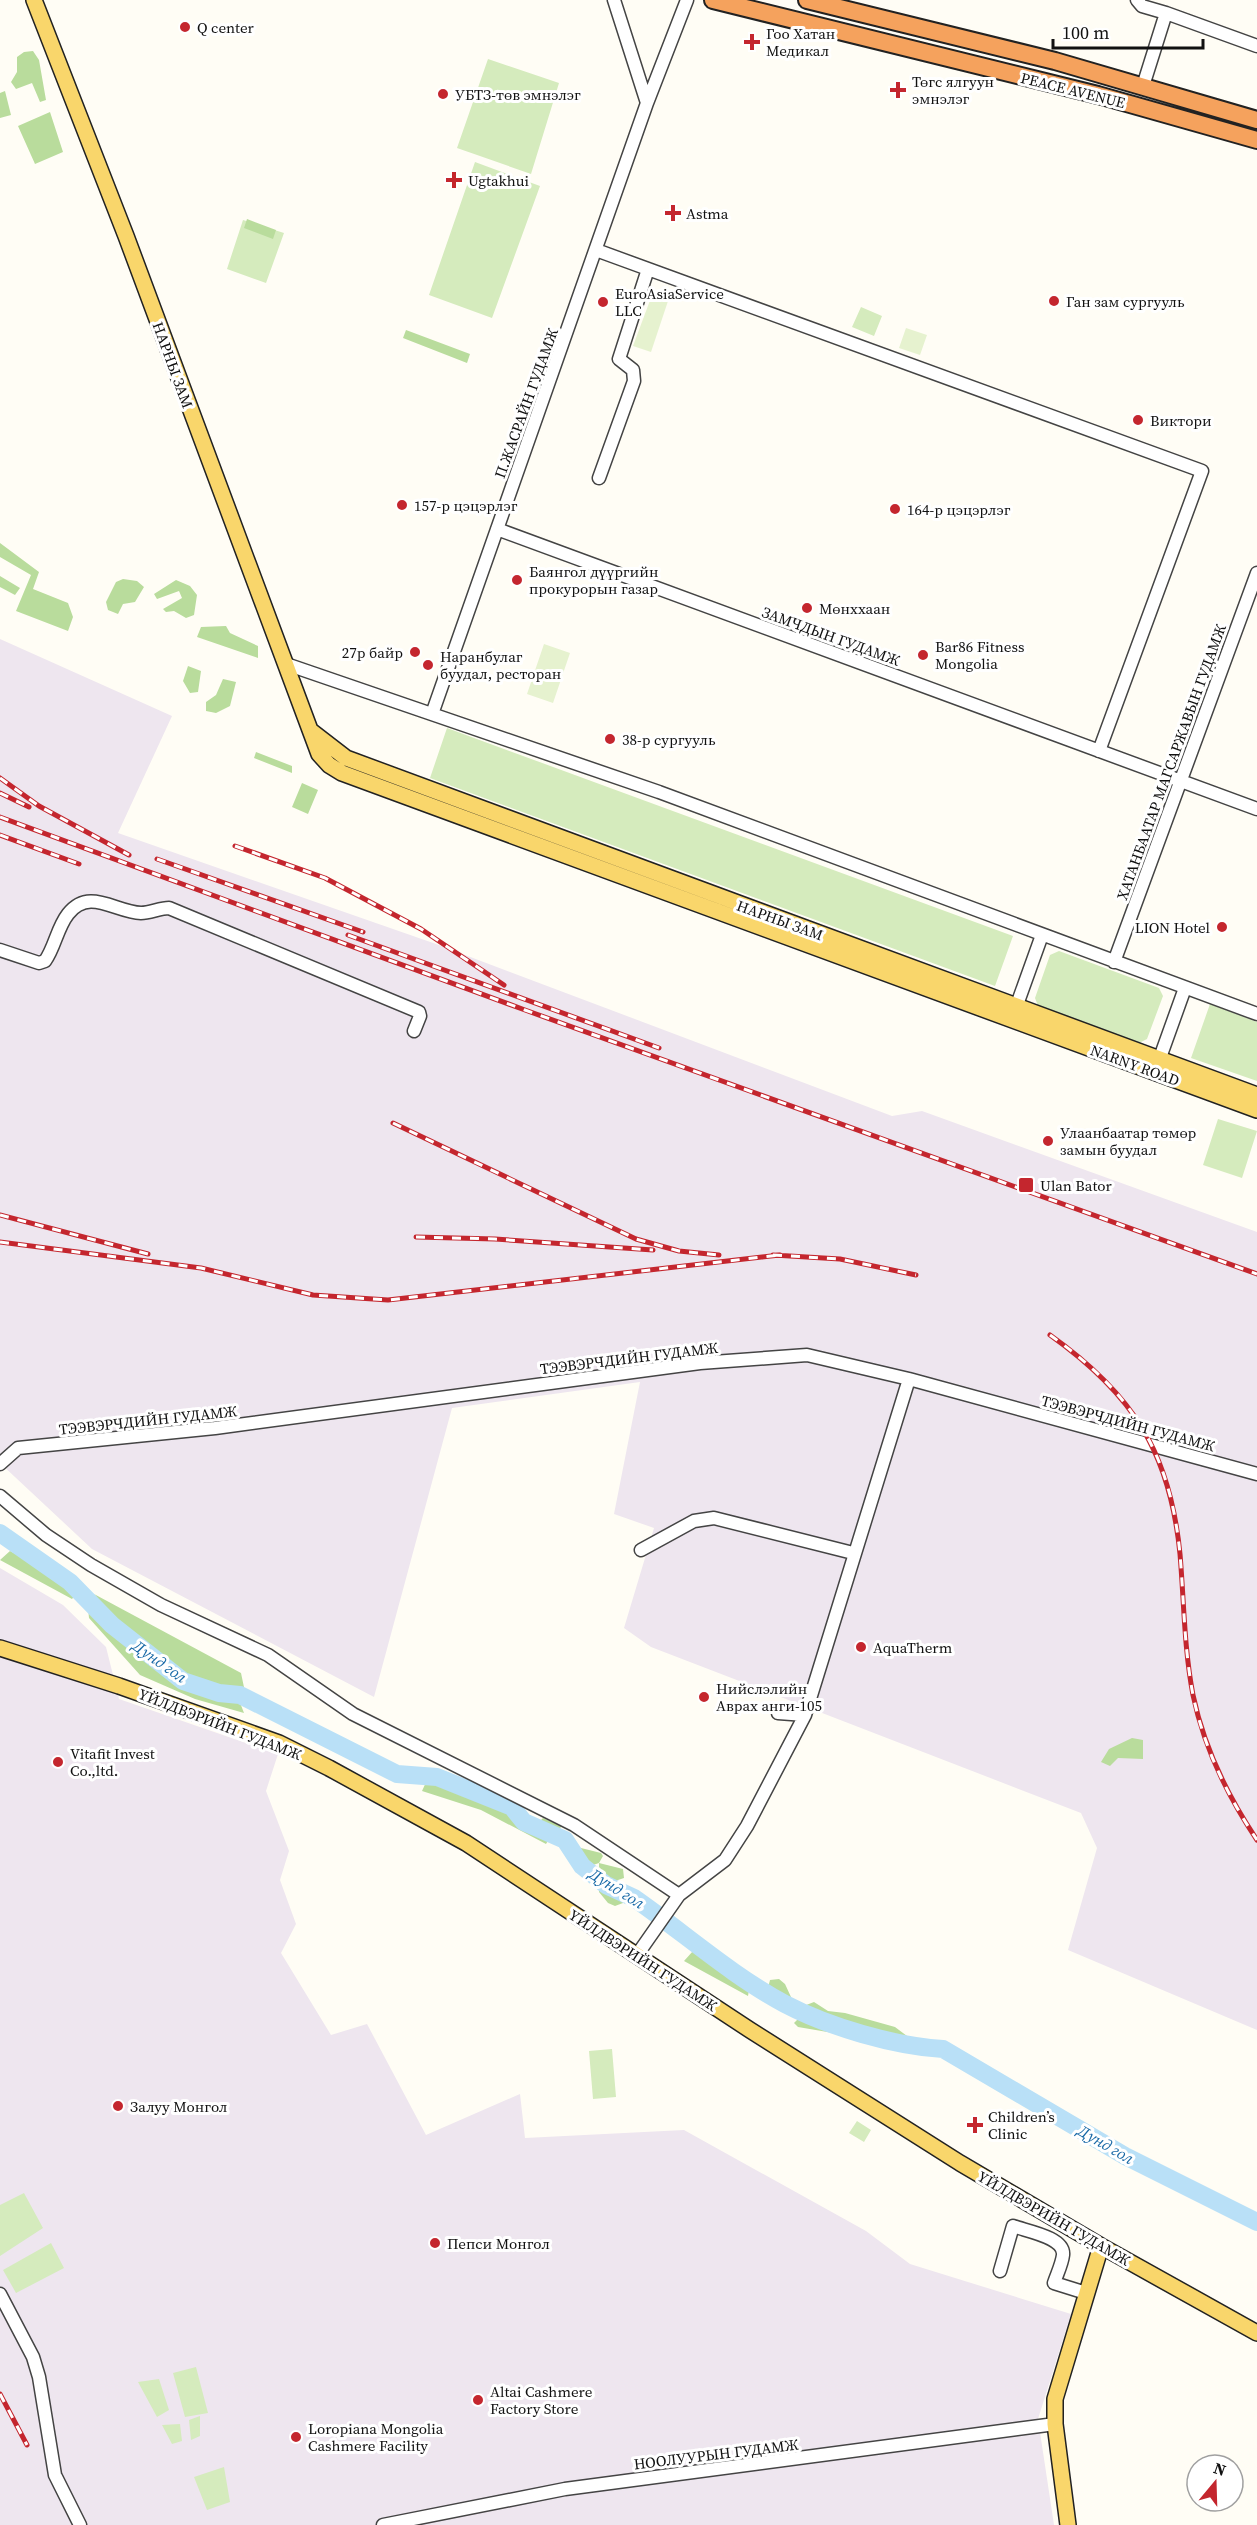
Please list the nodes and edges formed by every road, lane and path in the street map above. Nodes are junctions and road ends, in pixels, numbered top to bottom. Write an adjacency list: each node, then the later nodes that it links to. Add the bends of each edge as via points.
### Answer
1 (34, 0): 18 (main road, НАРНЫ ЗАМ)
2 (615, 0): 10 (street)
3 (687, 0): 10 (street, П.ЖАСРАЙН ГУДАМЖ)
4 (713, 0): 12 (highway, PEACE AVENUE, via 1098,95)
5 (807, 0): 9 (highway, PEACE AVENUE)
6 (1137, 0): 7 (street, via 1142,6)
7 (1166, 13): 8 (street); 9 (street)
8 (1257, 46)
9 (1143, 86): 11 (highway, PEACE AVENUE)
10 (647, 103): 13 (street, П.ЖАСРАЙН ГУДАМЖ)
11 (1257, 120)
12 (1257, 140)
13 (597, 250): 14 (street); 16 (street, П.ЖАСРАЙН ГУДАМЖ)
14 (648, 269): 15 (street, via 619,359 633,370 634,381); 20 (street, via 1202,471)
15 (599, 478)
16 (497, 529): 19 (street, П.ЖАСРАЙН ГУДАМЖ); 20 (street, ЗАМЧДЫН ГУДАМЖ)
17 (1257, 573): 21 (street, ХАТАНБААТАР МАГСАРЖАВЫН ГУДАМЖ)
18 (286, 664): 19 (street); 27 (main road, НАРНЫ ЗАМ, via 319,754 342,773)
19 (432, 714): 23 (street, via 659,792)
20 (1099, 751): 21 (street, ЗАМЧДЫН ГУДАМЖ)
21 (1179, 780): 22 (street, ЗАМЧДЫН ГУДАМЖ); 25 (street, ХАТАНБААТАР МАГСАРЖАВЫН ГУДАМЖ)
22 (1257, 808)
23 (1042, 935): 25 (street); 27 (street)
24 (0, 950): 29 (street, via 39,963 45,961 66,916 77,904 90,901 144,913 169,908 419,1012)
25 (1114, 962): 26 (street)
26 (1185, 988): 28 (street); 30 (street)
27 (1014, 1013): 30 (main road, NARNY ROAD)
28 (1257, 1014)
29 (414, 1031)
30 (1157, 1065): 31 (main road); 32 (main road, NARNY ROAD)
31 (1257, 1095)
32 (1257, 1110)
33 (909, 1379): 34 (street, ТЭЭВЭРЧДИЙН ГУДАМЖ, via 813,1355 700,1363 216,1428 18,1448); 35 (street, ТЭЭВЭРЧДИЙН ГУДАМЖ); 38 (street)
34 (0, 1464)
35 (1257, 1474)
36 (0, 1496): 42 (street, via 46,1535 91,1565 161,1605 268,1655 353,1714 574,1825)
37 (641, 1550): 38 (street, via 694,1521 714,1518)
38 (853, 1553): 41 (street)
39 (0, 1648): 43 (main road, YЙЛДВЭРИЙН ГУДАМЖ, via 279,1743 466,1843)
40 (778, 1713): 41 (street)
41 (805, 1715): 42 (street, via 725,1860)
42 (676, 1899): 43 (street)
43 (641, 1950): 44 (main road, YЙЛДВЭРИЙН ГУДАМЖ, via 917,2136)
44 (1101, 2246): 46 (main road); 48 (main road, YЙЛДВЭРИЙН ГУДАМЖ)
45 (1000, 2271): 46 (street, via 1013,2226 1051,2239 1061,2247 1064,2254 1054,2283)
46 (1086, 2293): 49 (main road, via 1054,2399)
47 (0, 2294): 50 (street, via 33,2357 55,2475)
48 (1257, 2333)
49 (1055, 2424): 51 (street, НООЛУУРЫН ГУДАМЖ, via 565,2489); 52 (main road)
50 (80, 2525)
51 (383, 2525)
52 (1068, 2525)

